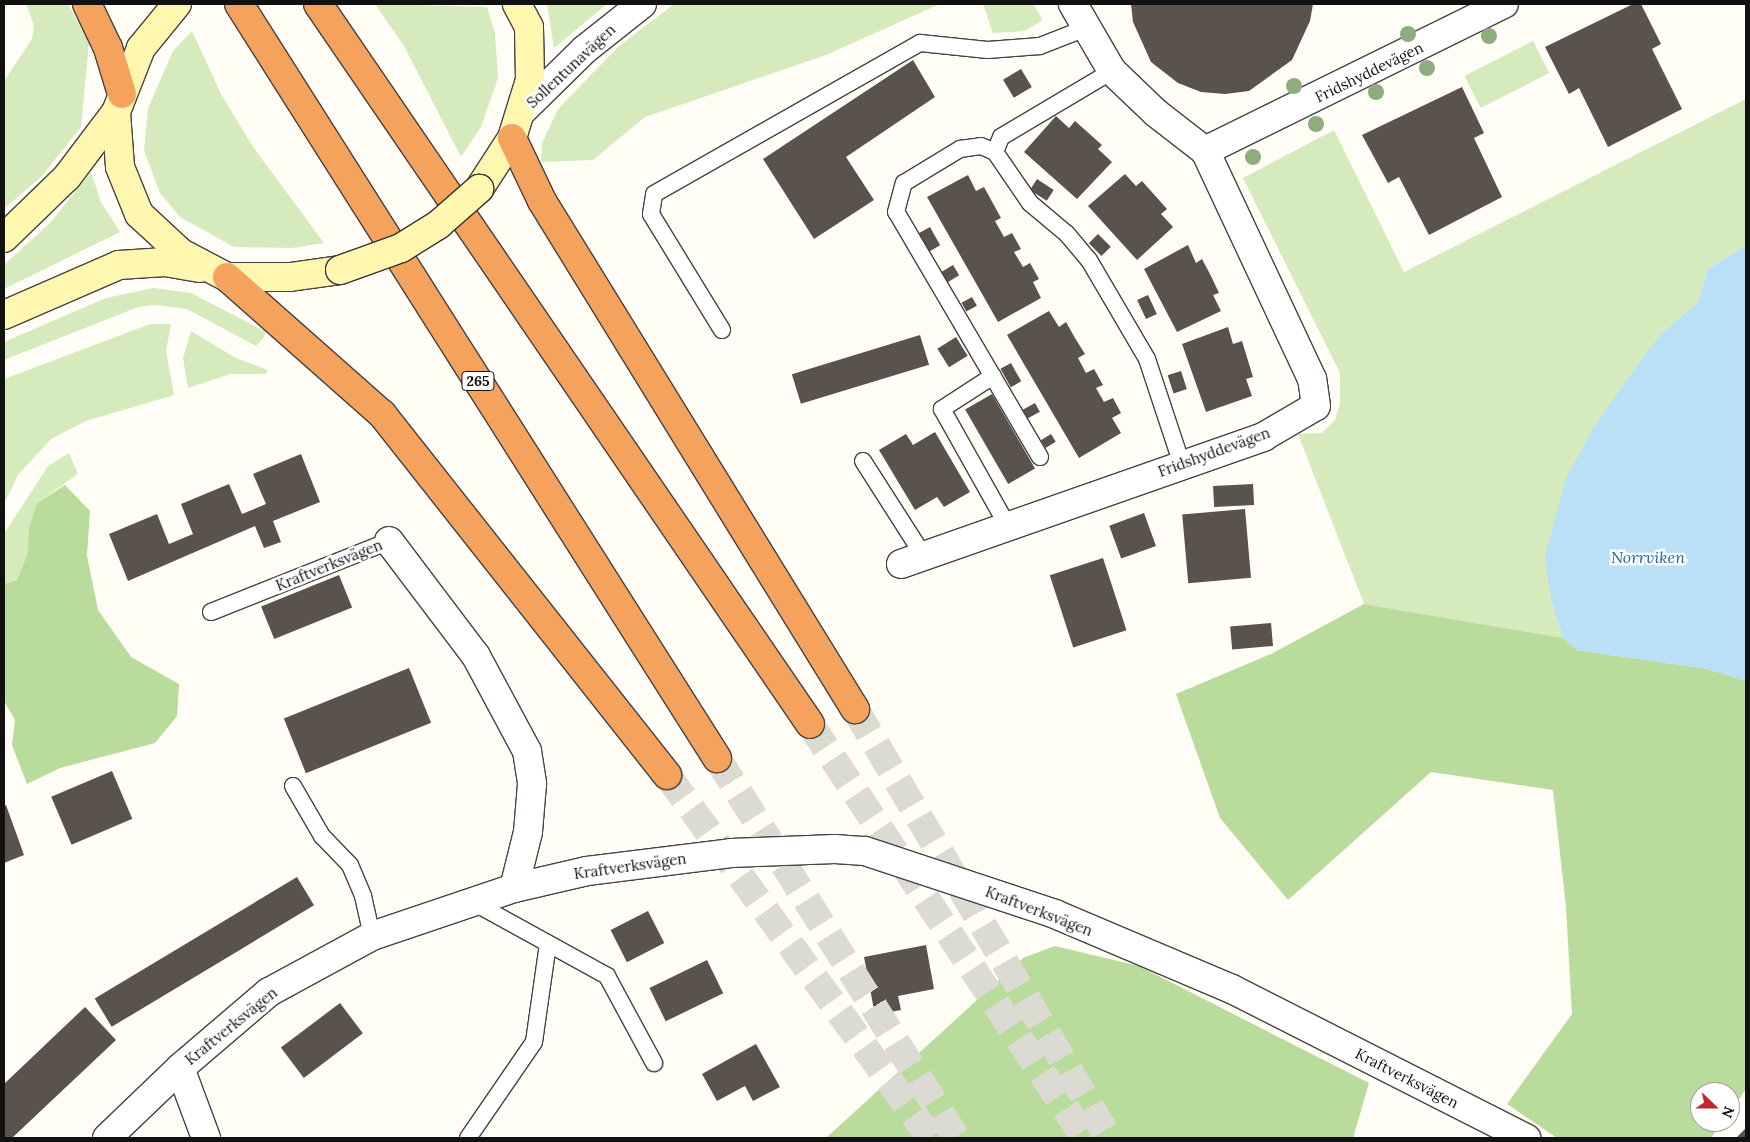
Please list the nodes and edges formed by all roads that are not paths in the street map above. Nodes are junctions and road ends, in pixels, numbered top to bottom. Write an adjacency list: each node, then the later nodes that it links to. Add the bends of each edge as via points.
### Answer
1 (86, 4): 11 (highway, via 108,48)
2 (238, 4): 30 (highway, 265)
3 (318, 4): 29 (highway)
4 (516, 4): 12 (main road, via 529,27 530,80)
5 (642, 4): 12 (street, Sollentunavägen, via 584,50)
6 (1074, 4): 9 (street, Fridshyddevägen)
7 (1504, 4): 14 (street, Fridshyddevägen)
8 (175, 6): 11 (main road, via 141,48)
9 (1086, 28): 10 (street, Fridshyddevägen); 19 (lane, via 1040,46 988,50 920,43 654,194 652,214)
10 (1112, 71): 14 (street, Fridshyddevägen, via 1156,113); 15 (lane, via 1001,137)
11 (119, 103): 16 (main road, via 67,177); 17 (main road, via 120,167 139,214 181,253)
12 (523, 110): 13 (main road)
13 (512, 138): 17 (main road, bridge, via 479,189 438,224 401,248 340,270 290,277); 28 (highway, via 542,201)
14 (1206, 151): 23 (street, Fridshyddevägen, via 1312,379 1316,406 1263,437)
15 (995, 152): 20 (lane, via 981,146 960,150 904,183 896,212); 23 (lane, via 1030,203 1067,234 1114,298 1147,359)
16 (4, 238)
17 (220, 273): 18 (main road, via 165,262 119,265); 31 (highway, via 382,414)
18 (4, 315)
19 (722, 330)
20 (993, 376): 21 (lane); 24 (lane, via 942,409)
21 (1040, 456)
22 (863, 461): 26 (lane)
23 (1182, 465): 24 (street, Fridshyddevägen)
24 (1007, 525): 26 (street, Fridshyddevägen)
25 (389, 541): 27 (lane, Kraftverksvägen); 33 (street, Kraftverksvägen, via 476,656 527,752 532,784 528,832)
26 (912, 560)
27 (212, 612)
28 (855, 709)
29 (810, 724)
30 (718, 758)
31 (667, 775)
32 (293, 786): 35 (lane, via 322,836 350,865 363,896)
33 (514, 888): 34 (street, Kraftverksvägen); 42 (street, Kraftverksvägen, via 587,871 731,853 805,849 865,851 1055,914 1232,990)
34 (473, 902): 35 (street, Kraftverksvägen); 36 (lane)
35 (372, 936): 38 (street, Kraftverksvägen, via 268,992)
36 (548, 944): 37 (lane, via 607,976); 41 (lane, via 534,1042)
37 (654, 1063)
38 (180, 1068): 39 (street, Kraftverksvägen); 40 (street)
39 (107, 1138)
40 (206, 1138)
41 (468, 1138)
42 (1526, 1138)

